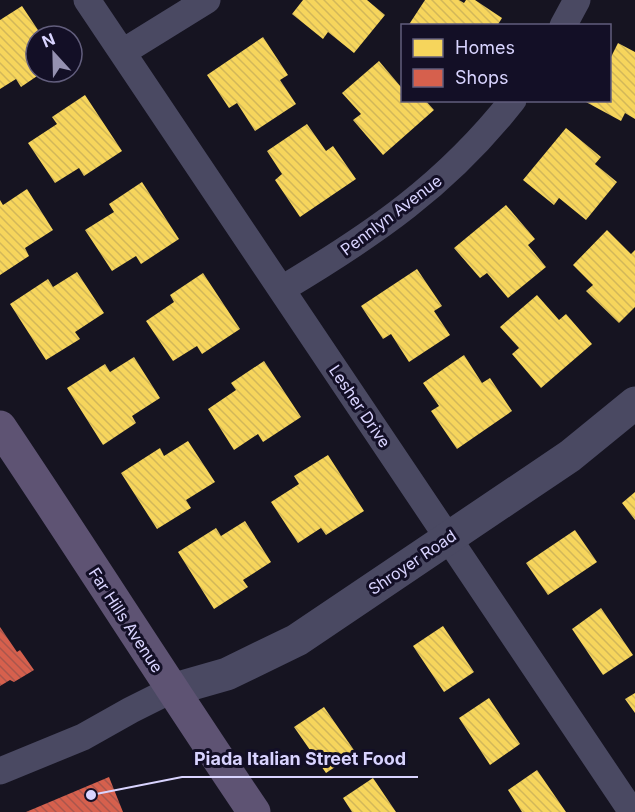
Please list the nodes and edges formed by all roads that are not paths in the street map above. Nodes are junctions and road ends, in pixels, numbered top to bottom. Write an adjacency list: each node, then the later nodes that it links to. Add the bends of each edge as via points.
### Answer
1 (87, 0): 5 (street, Lesher Drive)
2 (207, 0): 5 (street)
3 (577, 0): 4 (street)
4 (564, 24)
5 (123, 52): 7 (street, Lesher Drive)
6 (511, 102): 7 (street, Pennlyn Avenue, via 452,169 403,211)
7 (282, 289): 10 (street, Lesher Drive)
8 (635, 403): 10 (street, Shroyer Road, via 570,456)
9 (0, 427): 11 (main road, Far Hills Avenue)
10 (448, 537): 11 (street, Shroyer Road, via 283,648 227,674); 14 (street, Lesher Drive)
11 (171, 690): 12 (street, via 83,737); 13 (main road, Far Hills Avenue)
12 (0, 771)
13 (254, 812)
14 (632, 812)

